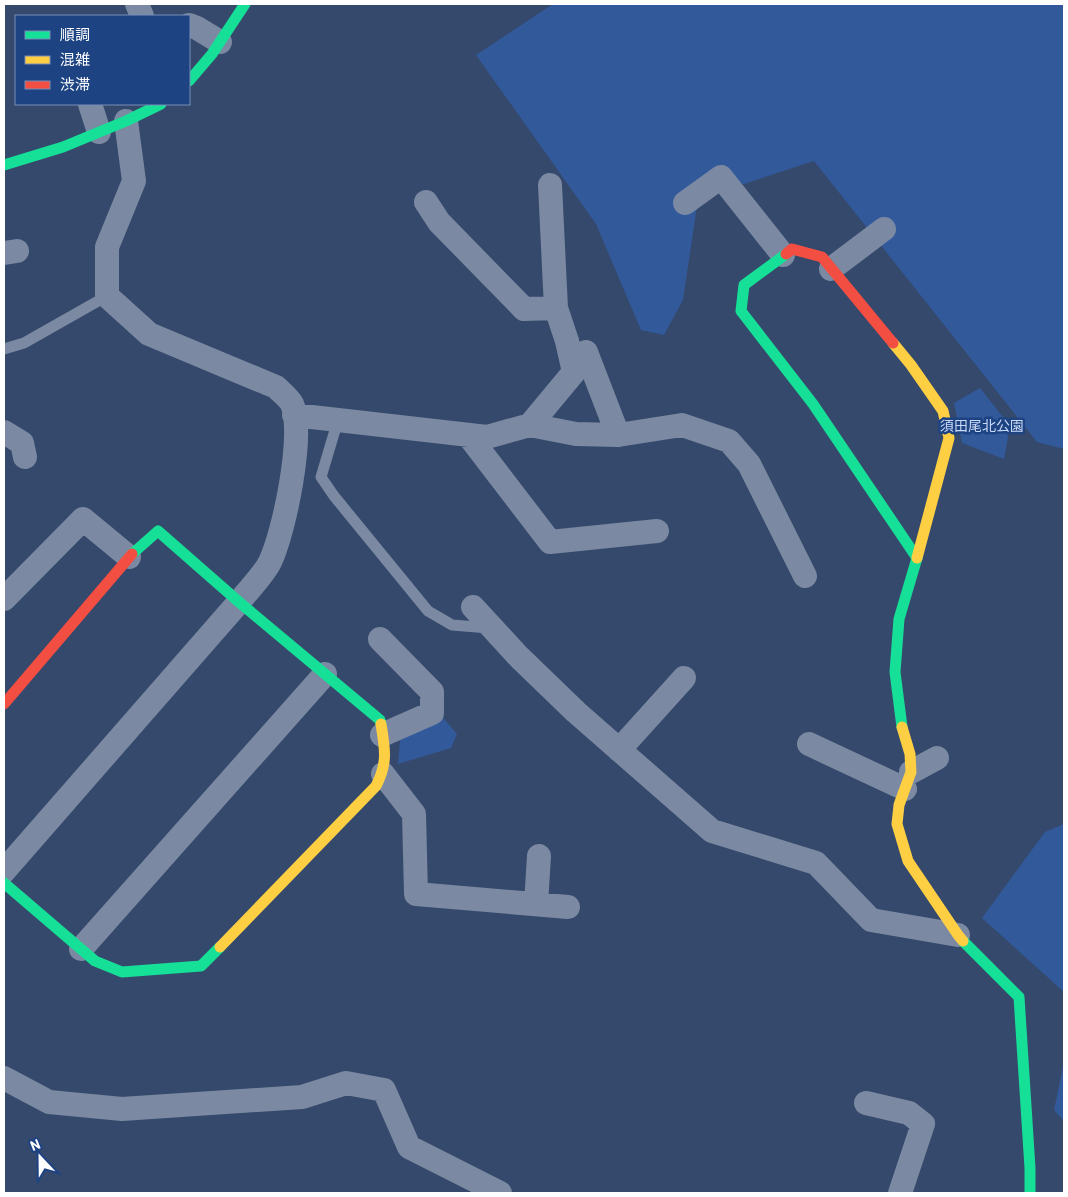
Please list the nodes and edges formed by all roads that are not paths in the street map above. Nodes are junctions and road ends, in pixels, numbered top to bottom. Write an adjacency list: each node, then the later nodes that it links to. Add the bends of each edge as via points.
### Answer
1 (245, 4): 3 (street)
2 (190, 25): 3 (street)
3 (220, 42): 4 (street)
4 (190, 80)
5 (90, 105): 8 (street)
6 (159, 105): 7 (street)
7 (126, 121): 8 (street); 16 (street, via 134,182 106,247)
8 (99, 132): 9 (street)
9 (4, 165)
10 (550, 185): 17 (street)
11 (426, 202): 17 (street, via 439,222 524,309)
12 (685, 203): 14 (street, via 721,178)
13 (884, 228): 15 (street)
14 (783, 256): 15 (street, via 792,249 822,257); 29 (street, via 744,285 741,311 813,404)
15 (831, 269): 29 (street, via 910,365 943,411 949,438)
16 (107, 296): 18 (lane, via 24,343); 20 (street, via 148,334 276,387 292,403)
17 (556, 308): 22 (street, via 568,341 574,372)
18 (4, 349)
19 (586, 352): 25 (street)
20 (294, 415): 21 (street); 32 (street, via 292,483 278,542 269,564)
21 (338, 420): 24 (street); 34 (lane, via 321,477 334,496 428,611 452,625)
22 (530, 425): 24 (street, via 487,437); 25 (street, via 576,434)
23 (4, 432): 26 (street, via 22,443)
24 (468, 435): 27 (street, via 550,542)
25 (618, 435): 30 (street, via 682,424 729,441 749,464)
26 (26, 457)
27 (657, 531)
28 (129, 557): 31 (street, via 83,519); 32 (street, via 158,532); 38 (street)
29 (917, 558): 44 (street, via 899,619 895,672 901,725 910,754)
30 (805, 576)
31 (4, 598)
32 (239, 602): 36 (street); 46 (street)
33 (473, 607): 34 (street)
34 (494, 628): 41 (street, via 576,712)
35 (380, 639): 39 (street, via 432,692 432,712)
36 (325, 674): 39 (street, via 380,720); 51 (street)
37 (684, 678): 41 (street)
38 (4, 704)
39 (382, 735): 43 (street, via 386,762)
40 (809, 744): 44 (street)
41 (619, 750): 50 (street, via 712,831 816,863 871,920)
42 (937, 758): 44 (street)
43 (382, 774): 48 (street, via 414,814 416,894); 51 (street, via 376,786 201,966 122,972 95,961)
44 (908, 780): 50 (street, via 899,805 897,824 908,860)
45 (539, 856): 48 (street)
46 (4, 871)
47 (4, 883): 51 (street)
48 (536, 904): 49 (street)
49 (568, 907)
50 (958, 935): 56 (street, via 1020,997)
51 (81, 949)
52 (4, 1078): 54 (street, via 49,1102 122,1109 302,1097 346,1083 384,1090 409,1147)
53 (866, 1103): 55 (street, via 909,1113 923,1124)
54 (500, 1193)
55 (900, 1193)
56 (1030, 1193)

